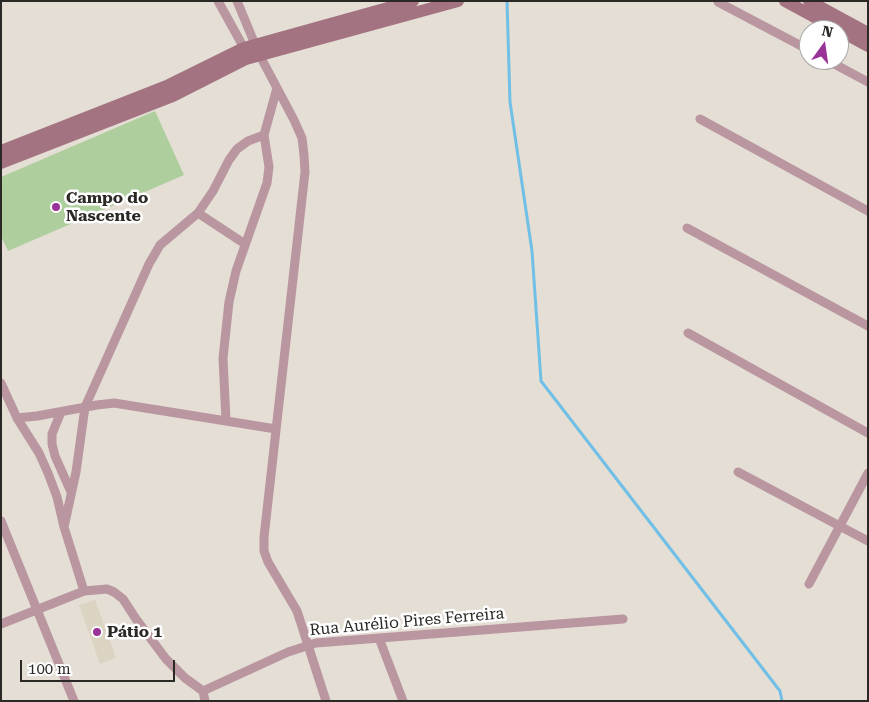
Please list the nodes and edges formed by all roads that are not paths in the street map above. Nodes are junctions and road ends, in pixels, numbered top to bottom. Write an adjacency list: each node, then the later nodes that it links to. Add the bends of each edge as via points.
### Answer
1 (218, 1): 11 (street)
2 (236, 1): 11 (street)
3 (413, 1): 11 (main road)
4 (458, 1): 11 (main road)
5 (785, 1): 10 (main road)
6 (809, 1): 8 (main road)
7 (718, 2): 9 (street)
8 (868, 33)
9 (799, 45)
10 (868, 46)
11 (253, 49): 14 (street); 17 (main road); 18 (main road, via 235,63 173,96)
12 (846, 70): 13 (street)
13 (868, 82)
14 (277, 88): 16 (street); 30 (street, via 302,138 305,172)
15 (700, 119): 19 (street)
16 (264, 135): 20 (street, via 237,149); 22 (street, via 269,168 267,183)
17 (1, 151)
18 (1, 162)
19 (868, 211)
20 (198, 213): 22 (street); 26 (street, via 154,253)
21 (687, 228): 23 (street)
22 (245, 244): 29 (street, via 229,302 223,358)
23 (868, 326)
24 (688, 333): 31 (street)
25 (1, 383): 28 (street)
26 (85, 407): 27 (street); 29 (street, via 114,404); 34 (street)
27 (61, 412): 28 (street); 34 (street, via 52,434 52,444)
28 (17, 418): 37 (street, via 48,473)
29 (226, 421): 30 (street)
30 (276, 430): 45 (street, via 264,551 297,612)
31 (868, 433)
32 (738, 472): 36 (street)
33 (868, 473): 36 (street)
34 (71, 492): 37 (street)
35 (1, 521): 41 (street)
36 (840, 526): 38 (street); 39 (street)
37 (64, 527): 40 (street)
38 (868, 541)
39 (809, 584)
40 (84, 591): 41 (street); 46 (street, via 107,590 124,599 166,659)
41 (37, 610): 43 (street); 47 (street)
42 (623, 619): 44 (street, Rua Aurélio Pires Ferreira)
43 (1, 624)
44 (379, 638): 45 (street, Rua Aurélio Pires Ferreira); 50 (street)
45 (308, 646): 46 (street, Rua Aurélio Pires Ferreira); 49 (street)
46 (202, 691): 48 (street)
47 (74, 701)
48 (204, 701)
49 (326, 701)
50 (403, 701)

